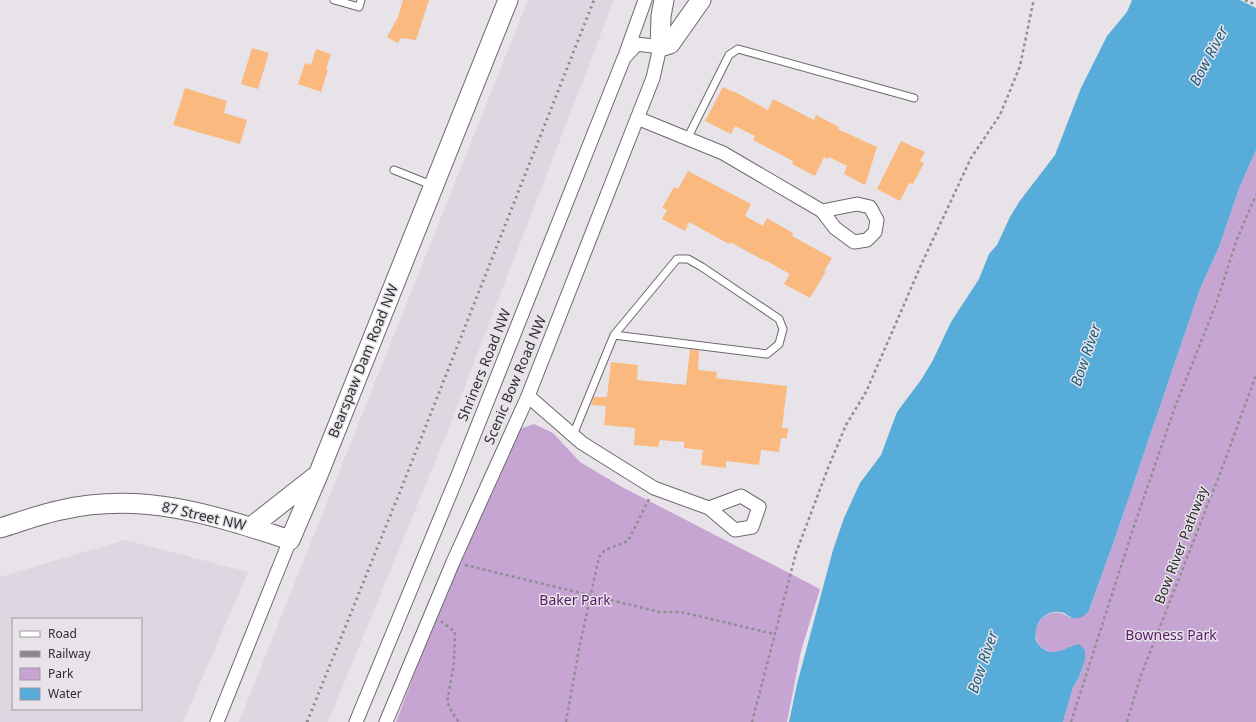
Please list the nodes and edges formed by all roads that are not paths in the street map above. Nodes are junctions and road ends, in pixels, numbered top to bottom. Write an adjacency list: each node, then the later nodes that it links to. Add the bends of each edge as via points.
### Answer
1 (334, 0): 2 (lane, via 359,7)
2 (361, 0)
3 (508, 0): 13 (street, Bearspaw Dam Road NW)
4 (645, 0): 8 (street)
5 (664, 0): 7 (street)
6 (702, 0): 7 (street, via 670,44)
7 (660, 46): 8 (street, Shriners Road NW, via 637,44); 10 (street, Scenic Bow Road NW, via 653,78)
8 (624, 58): 24 (street, Shriners Road NW, via 464,460)
9 (914, 98): 11 (lane, via 738,49 728,55)
10 (637, 118): 11 (street); 16 (street, Scenic Bow Road NW)
11 (688, 139): 14 (street, via 723,153)
12 (394, 170): 13 (lane)
13 (434, 186): 18 (street, Bearspaw Dam Road NW)
14 (822, 211)
15 (614, 335): 15 (lane, via 677,259 688,259 702,267 779,319 783,329 779,344 767,354); 17 (lane)
16 (528, 396): 17 (street); 25 (street, Scenic Bow Road NW, via 453,562)
17 (573, 435): 19 (street, via 654,488)
18 (318, 475): 20 (street); 22 (street, Bearspaw Dam Road NW)
19 (709, 508)
20 (251, 527): 21 (street, 87 Street NW, via 196,511 154,504 105,503 61,510); 22 (street, 87 Street NW)
21 (0, 528)
22 (290, 540): 23 (street, Bearspaw Dam Road NW)
23 (217, 722)
24 (356, 722)
25 (386, 722)

